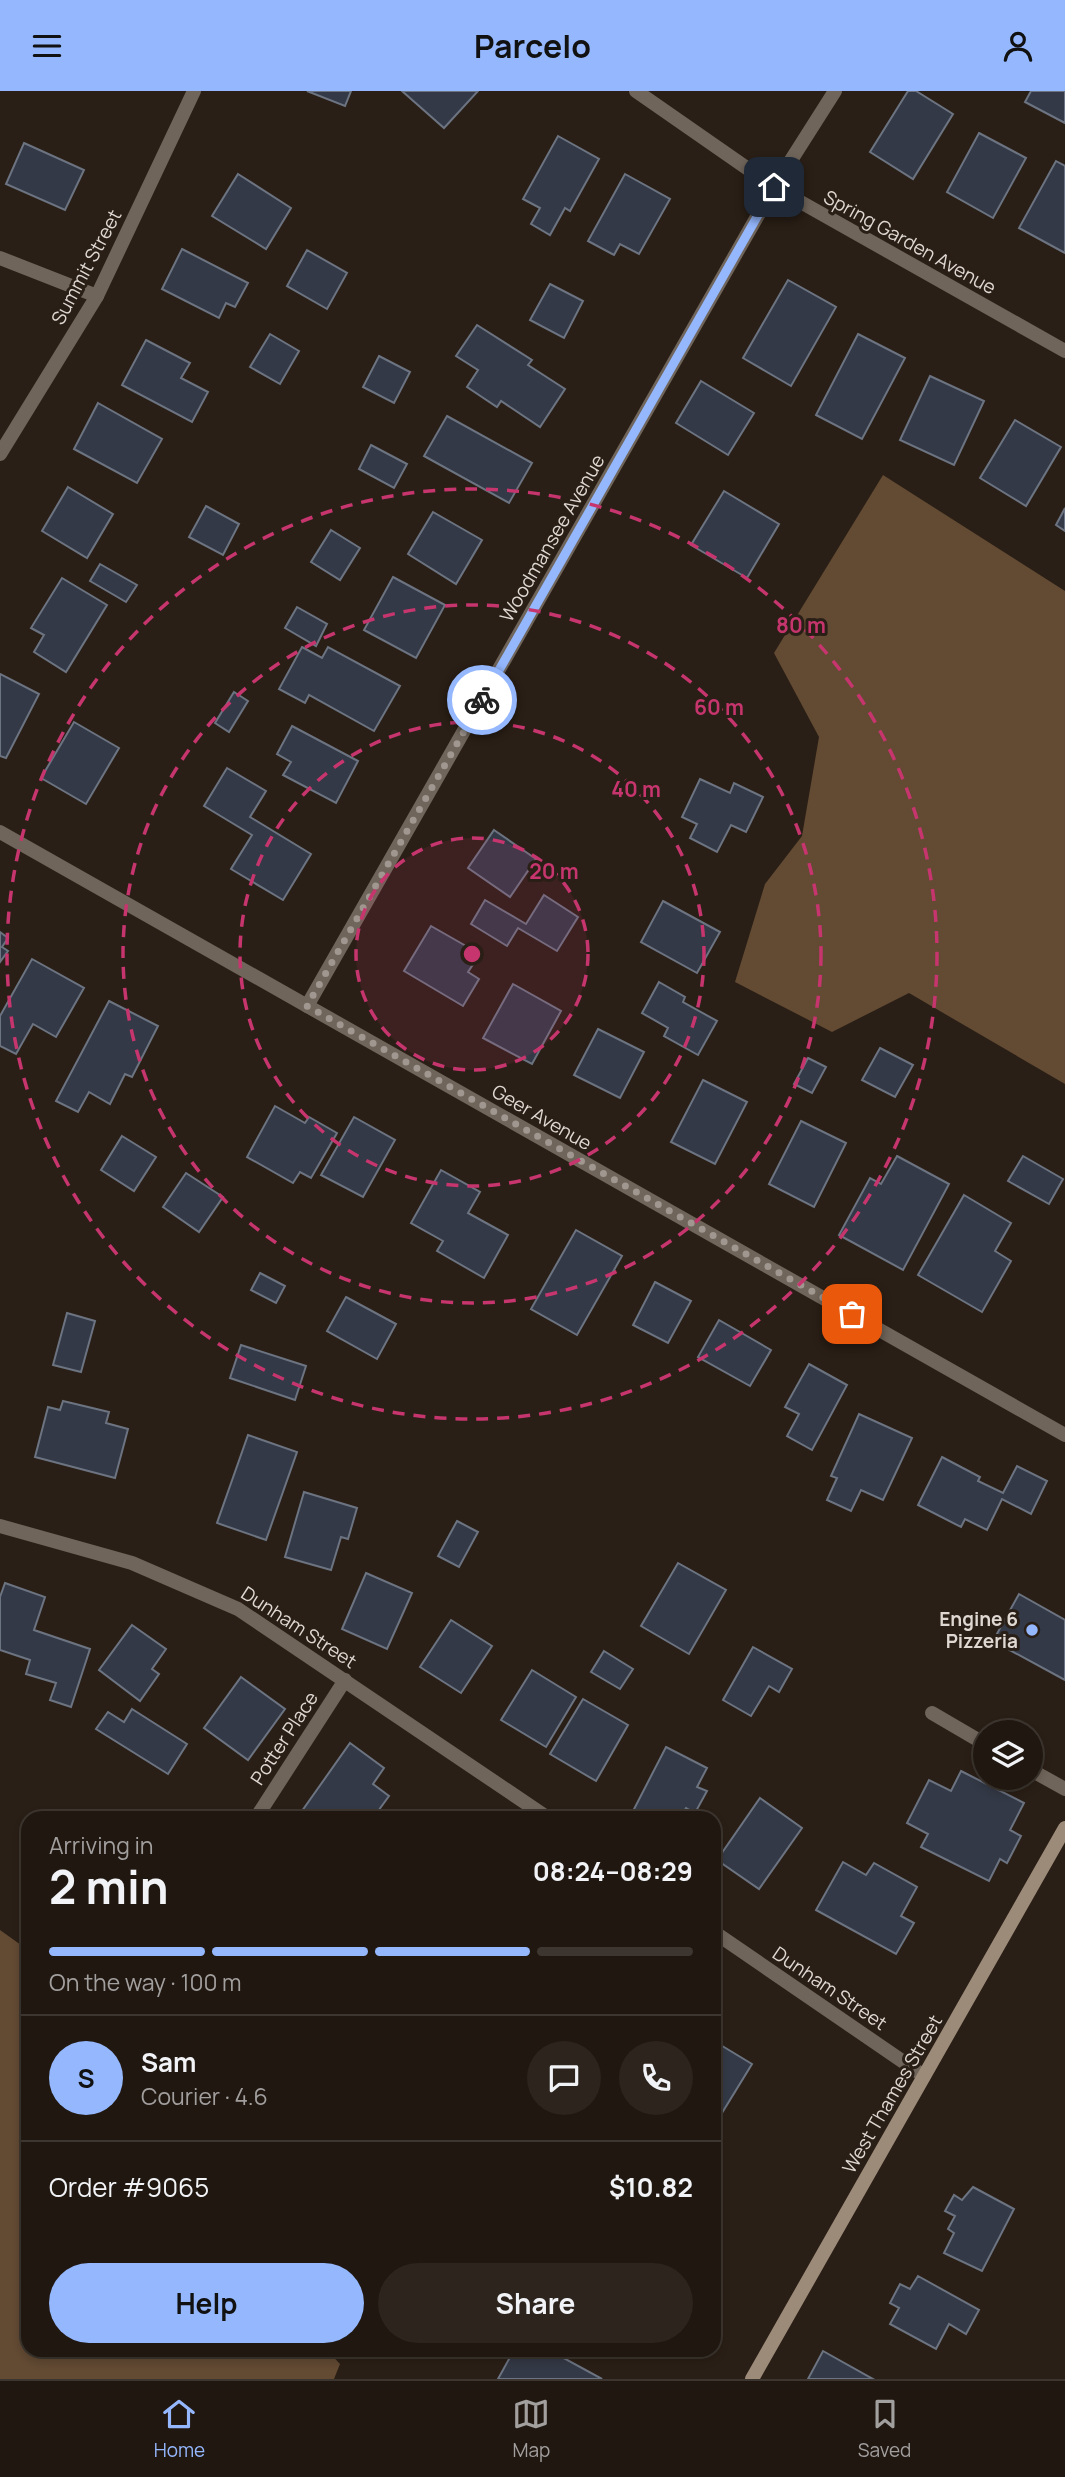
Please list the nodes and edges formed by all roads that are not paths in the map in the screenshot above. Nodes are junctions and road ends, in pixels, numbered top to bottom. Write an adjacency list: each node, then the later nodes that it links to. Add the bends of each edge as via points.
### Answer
1 (194, 91): 6 (street, Summit Street)
2 (636, 91): 4 (street, Spring Garden Avenue)
3 (835, 91): 4 (street, Woodmansee Avenue)
4 (774, 187): 7 (street, Spring Garden Avenue); 10 (street, Woodmansee Avenue)
5 (0, 258): 6 (street)
6 (97, 296): 8 (street, Summit Street)
7 (1065, 351)
8 (0, 454)
9 (0, 832): 10 (street, Geer Avenue)
10 (307, 1006): 11 (street, Geer Avenue)
11 (1065, 1435)
12 (0, 1526): 13 (street, Dunham Street, via 132,1563 201,1590)
13 (345, 1679): 18 (street, Potter Place); 19 (street, Dunham Street)
14 (932, 1713): 15 (street)
15 (973, 1737)
16 (1043, 1776): 17 (street)
17 (1065, 1789)
18 (260, 1811)
19 (538, 1811)
20 (1065, 1828): 22 (main road, West Thames Street)
21 (721, 1937): 22 (street, Dunham Street)
22 (924, 2076): 23 (main road, West Thames Street)
23 (752, 2379)

